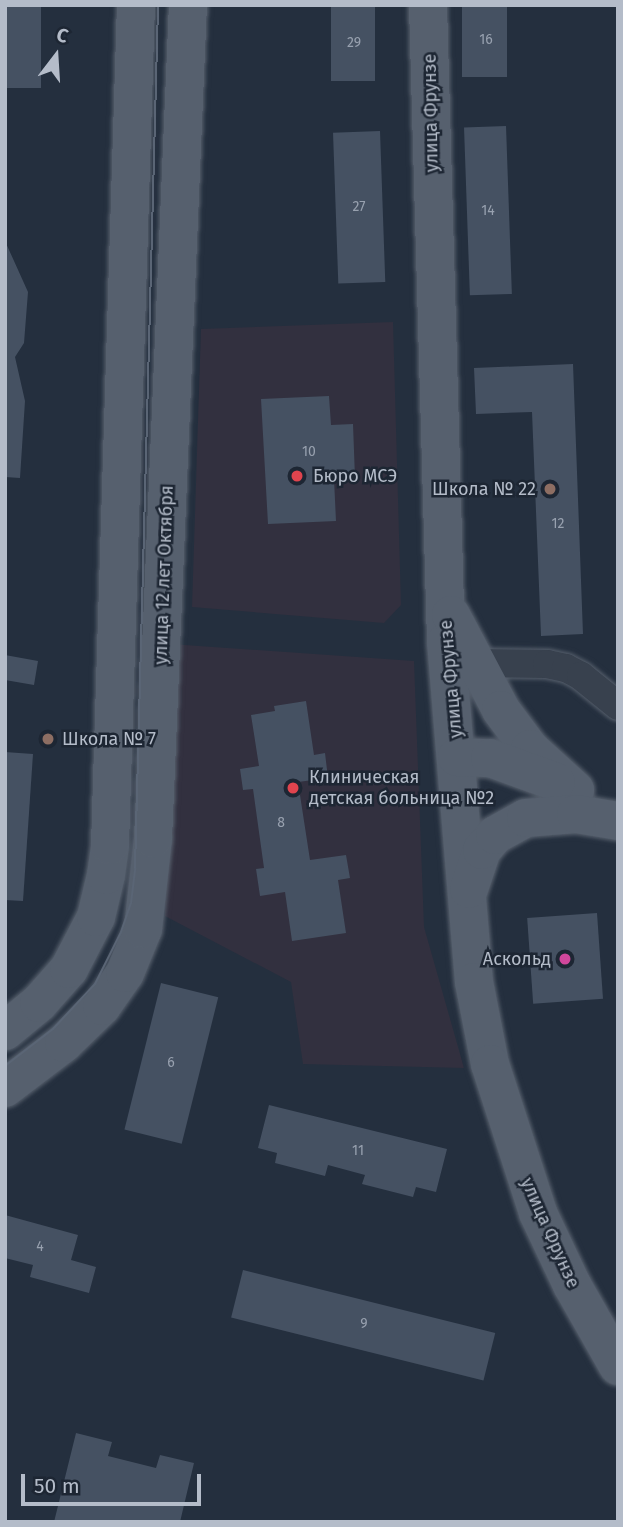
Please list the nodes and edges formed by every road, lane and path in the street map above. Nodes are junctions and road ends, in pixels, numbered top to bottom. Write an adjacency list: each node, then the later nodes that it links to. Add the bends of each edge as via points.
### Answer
1 (136, 5): 12 (main road, via 106,875 96,916 69,969 39,1003)
2 (188, 5): 13 (main road, улица 12 лет Октября, via 153,839 143,929 125,973 102,1006)
3 (428, 5): 4 (main road, улица Фрунзе)
4 (445, 604): 5 (main road); 7 (main road, улица Фрунзе)
5 (476, 663): 6 (street, via 566,668); 8 (main road, via 501,710 530,749)
6 (618, 706)
7 (457, 757): 8 (main road, via 490,758); 11 (main road, улица Фрунзе)
8 (575, 790): 9 (main road)
9 (618, 815)
10 (618, 821): 11 (main road, via 550,813 508,826 482,850)
11 (465, 905): 14 (main road, улица Фрунзе, via 490,1064 513,1140 543,1225)
12 (5, 1031)
13 (5, 1088)
14 (618, 1366)

